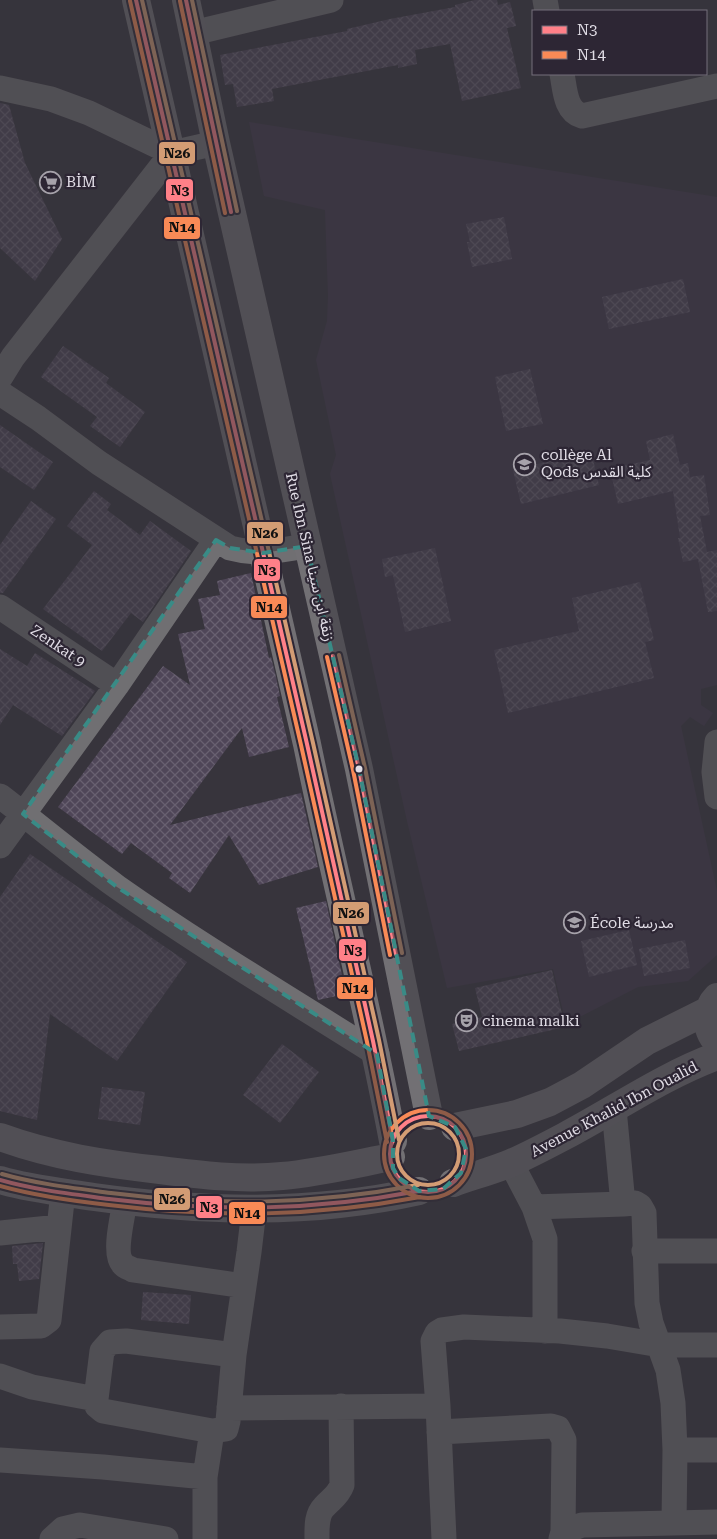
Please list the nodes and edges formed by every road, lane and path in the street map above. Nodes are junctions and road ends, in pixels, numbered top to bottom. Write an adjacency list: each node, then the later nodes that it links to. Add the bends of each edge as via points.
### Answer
1 (136, 0): 9 (main road)
2 (186, 0): 4 (main road, Rue Ibn Sina زنقة ابن سينا)
3 (331, 0): 4 (street)
4 (193, 33): 8 (main road, Rue Ibn Sina زنقة ابن سينا)
5 (562, 75): 6 (street, via 570,109 582,116)
6 (717, 86)
7 (0, 88): 9 (street, via 89,113)
8 (216, 143): 9 (street); 14 (main road, Rue Ibn Sina زنقة ابن سينا)
9 (172, 153): 10 (street); 15 (main road)
10 (7, 352): 11 (street)
11 (0, 378)
12 (0, 393): 13 (street)
13 (216, 540): 15 (street, via 230,548); 17 (street)
14 (307, 546): 15 (street); 28 (main road, Rue Ibn Sina زنقة ابن سينا, via 359,769)
15 (262, 553): 25 (main road)
16 (0, 607): 17 (street, Zenkat 9)
17 (117, 685): 21 (street)
18 (717, 742): 20 (street, via 714,772)
19 (0, 796): 21 (street)
20 (717, 797)
21 (23, 814): 22 (street); 25 (street, via 117,887)
22 (0, 846)
23 (713, 1003): 24 (main road, via 708,1020); 29 (main road, via 550,1102 518,1114)
24 (717, 1042)
25 (377, 1054): 31 (main road)
26 (717, 1056): 27 (main road, Avenue Khalid Ibn Oualid, via 648,1088)
27 (614, 1109): 32 (main road, Avenue Khalid Ibn Oualid); 38 (street)
28 (429, 1116): 29 (main road, via 448,1121); 31 (main road, via 417,1117 398,1130)
29 (456, 1127): 34 (main road, via 463,1137 466,1155 461,1173)
30 (0, 1137): 31 (main road, via 28,1148 109,1164 251,1177 318,1171)
31 (392, 1149): 35 (main road, via 393,1168 399,1178)
32 (511, 1163): 34 (main road, Avenue Khalid Ibn Oualid); 39 (street)
33 (0, 1180): 36 (main road)
34 (453, 1183): 35 (main road, via 443,1189)
35 (419, 1190): 40 (main road, via 334,1206)
36 (63, 1192): 37 (main road); 41 (street)
37 (125, 1202): 40 (main road); 45 (street, via 119,1247 123,1264 133,1270)
38 (623, 1204): 39 (street); 43 (street, via 635,1203 644,1213)
39 (534, 1207): 47 (street, via 545,1239)
40 (254, 1210): 45 (street)
41 (59, 1227): 42 (street); 46 (street, via 49,1320 41,1326)
42 (0, 1232)
43 (644, 1251): 44 (street); 48 (street, via 647,1303)
44 (717, 1251)
45 (244, 1286): 50 (street)
46 (0, 1327)
47 (545, 1331): 48 (street, via 607,1336); 54 (street, via 457,1327 437,1333 432,1341)
48 (660, 1345): 49 (street); 58 (street, via 670,1382)
49 (717, 1345)
50 (234, 1355): 52 (street, via 126,1341 110,1342 102,1351); 55 (street)
51 (0, 1376): 52 (street, via 32,1387)
52 (96, 1399): 56 (street, via 97,1406 103,1411)
53 (341, 1406): 54 (street); 55 (street); 68 (street, via 342,1485 320,1513)
54 (438, 1406): 57 (street)
55 (229, 1408): 56 (street, via 226,1428)
56 (212, 1431): 61 (street)
57 (439, 1432): 64 (street, via 558,1428 564,1440); 69 (street)
58 (675, 1450): 59 (street); 62 (street)
59 (717, 1450)
60 (0, 1460): 61 (street)
61 (205, 1477): 67 (street)
62 (674, 1522): 63 (street); 64 (street, via 594,1524 579,1526)
63 (717, 1522)
64 (562, 1535)
65 (52, 1539): 66 (street, via 63,1529 80,1525)
66 (166, 1539)
67 (205, 1539)
68 (317, 1539)
69 (444, 1539)

